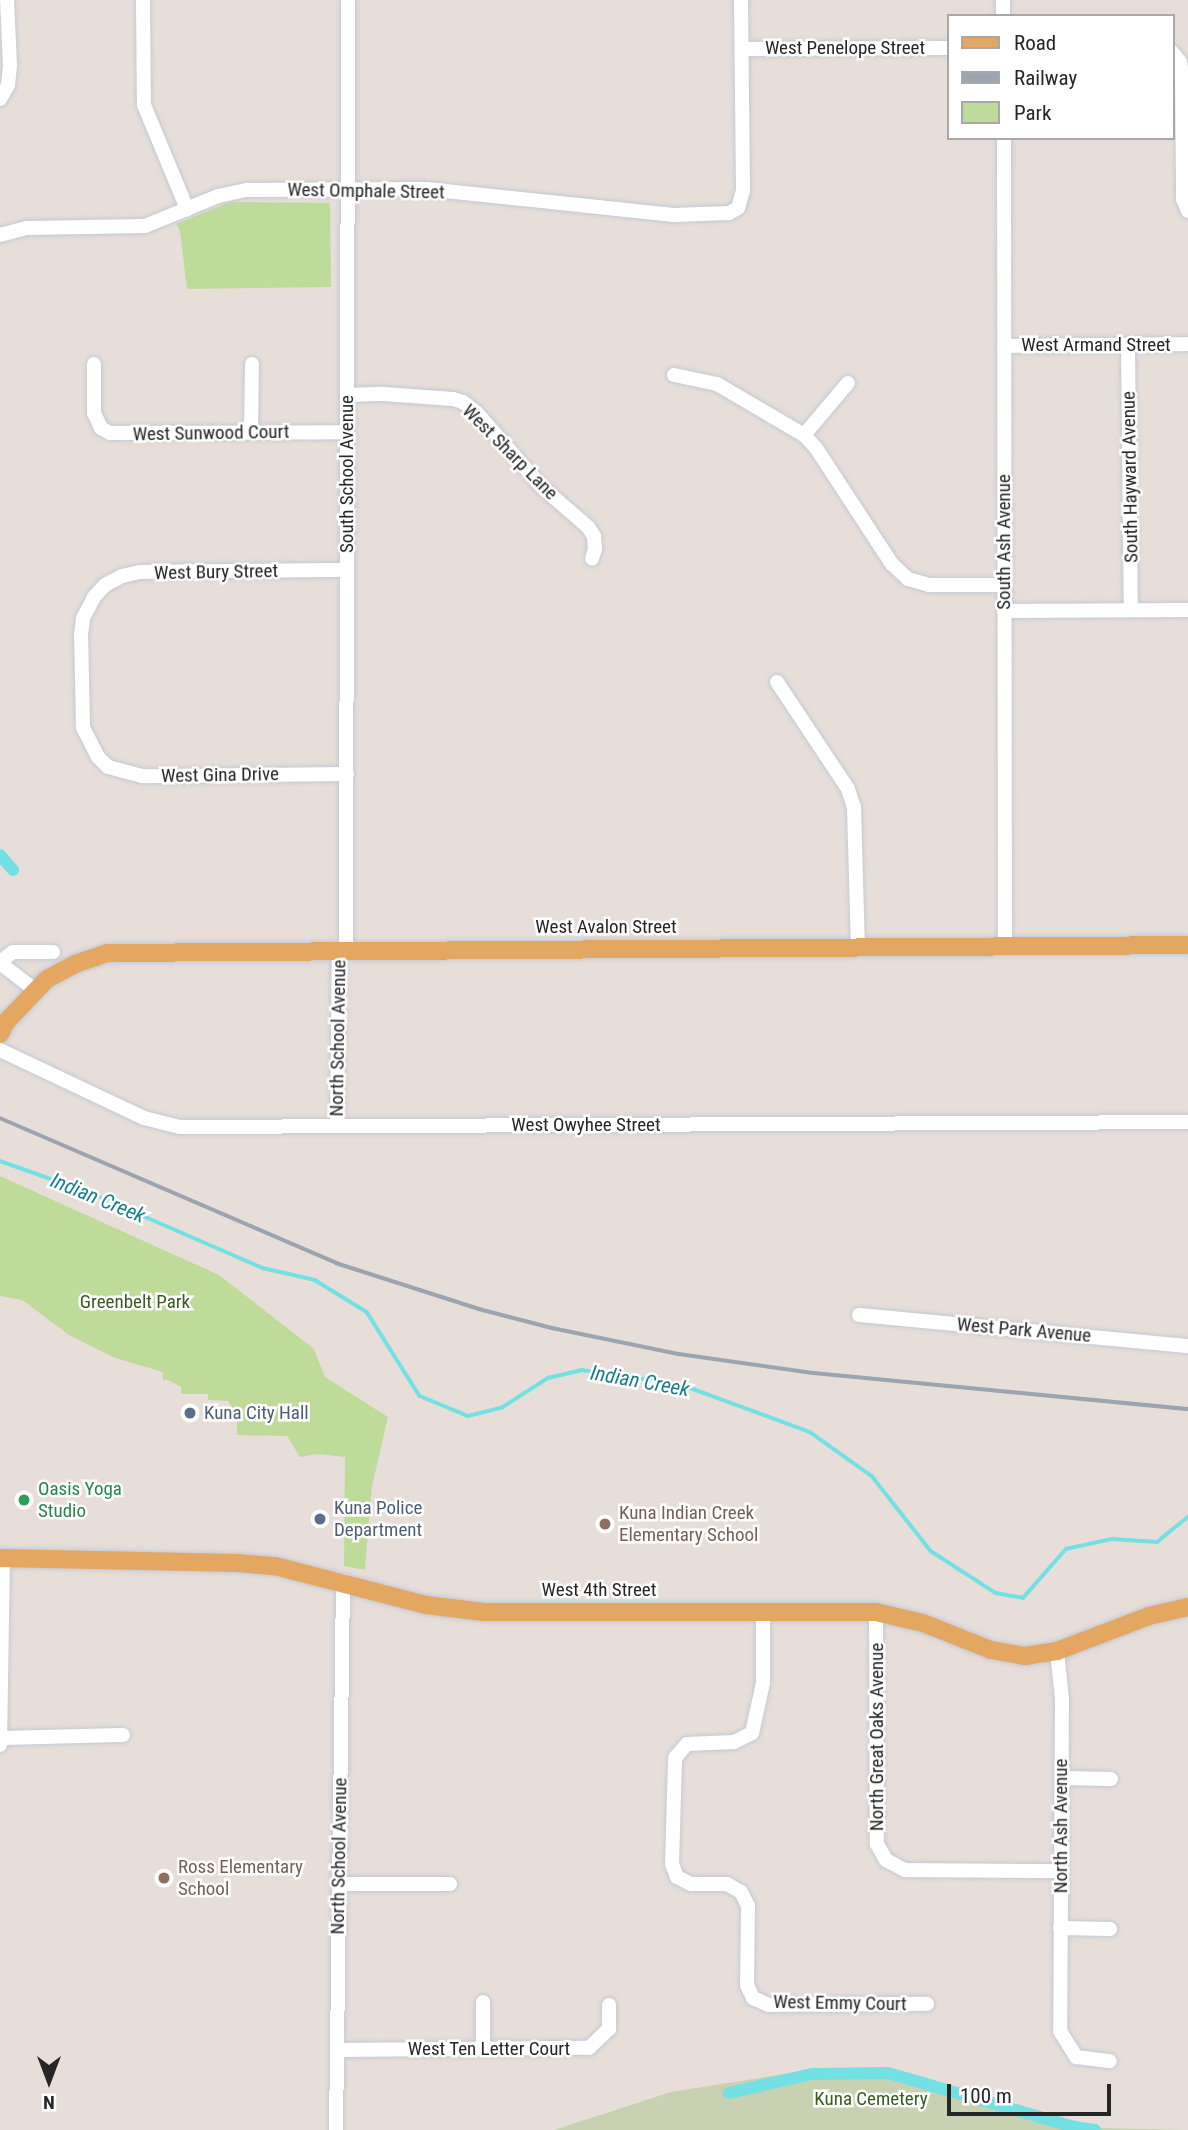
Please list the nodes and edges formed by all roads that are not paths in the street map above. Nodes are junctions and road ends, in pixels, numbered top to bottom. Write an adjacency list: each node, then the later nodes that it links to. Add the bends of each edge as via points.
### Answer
1 (8, 0): 8 (street, via 10,65 8,85)
2 (143, 0): 11 (street, via 144,105)
3 (348, 0): 10 (street, South School Avenue)
4 (741, 0): 6 (street)
5 (946, 48): 6 (street, West Penelope Street)
6 (742, 49): 10 (street, West Omphale Street, via 743,191 738,208 720,215 674,215 426,189)
7 (1174, 53): 12 (street, via 1182,72 1183,200)
8 (0, 99)
9 (1004, 140): 16 (street, South Ash Avenue)
10 (347, 190): 11 (street, West Omphale Street, via 247,190); 21 (street, South School Avenue)
11 (187, 209): 13 (street, West Omphale Street, via 145,226 27,228)
12 (1188, 211)
13 (0, 235)
14 (1188, 344): 15 (street, West Armand Street)
15 (1128, 345): 16 (street, West Armand Street); 28 (street, South Hayward Avenue)
16 (1004, 346): 27 (street, South Ash Avenue)
17 (94, 364): 23 (street, West Sunwood Court, via 94,413 101,428 110,433)
18 (252, 364): 23 (street)
19 (674, 375): 24 (street, via 717,384)
20 (848, 383): 24 (street)
21 (347, 395): 22 (street, South School Avenue); 25 (street, West Sharp Lane, via 463,402 535,480 589,527 594,536)
22 (347, 432): 23 (street, West Sunwood Court); 26 (street, South School Avenue)
23 (251, 433)
24 (804, 435): 27 (street, via 892,564 908,579 929,585)
25 (592, 559)
26 (347, 570): 32 (street, West Bury Street, via 140,572 105,585 83,618 81,711 83,727); 33 (street, South School Avenue)
27 (1004, 585): 30 (street, South Ash Avenue)
28 (1131, 610): 29 (street); 30 (street)
29 (1188, 610)
30 (1004, 611): 35 (street, South Ash Avenue)
31 (777, 681): 36 (street, via 848,789 854,807)
32 (98, 757): 33 (street, West Gina Drive, via 121,773 142,776)
33 (346, 774): 37 (street, South School Avenue)
34 (1188, 945): 35 (main road, West Avalon Street)
35 (1004, 946): 36 (main road, West Avalon Street)
36 (858, 947): 37 (main road, West Avalon Street)
37 (342, 949): 40 (main road, West Avalon Street, via 107,953 75,964); 44 (street, North School Avenue)
38 (53, 952): 39 (street, via 13,952)
39 (0, 963): 40 (street)
40 (35, 990): 41 (main road, West Avalon Street)
41 (0, 1034)
42 (0, 1050): 44 (street, West Owyhee Street, via 144,1118 180,1127)
43 (1188, 1122): 44 (street, West Owyhee Street)
44 (337, 1126)
45 (859, 1315): 46 (street, West Park Avenue)
46 (1188, 1346)
47 (2, 1558): 48 (main road, West 4th Street, via 238,1563); 54 (street)
48 (343, 1581): 50 (main road, West 4th Street, via 426,1605 471,1611); 59 (street, North School Avenue)
49 (1188, 1607): 52 (main road, West 4th Street, via 1149,1616)
50 (763, 1610): 51 (main road, West 4th Street); 64 (street, West Emmy Court, via 763,1683 756,1725 744,1739 687,1744 678,1751 672,1864 677,1877 691,1884 727,1884 741,1892 748,1906 747,1985 753,1998 769,2005)
51 (876, 1612): 52 (main road, West 4th Street, via 923,1623 991,1650 1025,1656); 58 (street, North Great Oaks Avenue, via 877,1844 886,1860 905,1870)
52 (1057, 1651): 56 (street, North Ash Avenue)
53 (123, 1735): 54 (street)
54 (1, 1738): 55 (street)
55 (0, 1745)
56 (1062, 1778): 57 (street); 58 (street, North Ash Avenue)
57 (1111, 1779)
58 (1061, 1871): 61 (street, North Ash Avenue)
59 (339, 1884): 60 (street); 67 (street, North School Avenue)
60 (450, 1884)
61 (1060, 1928): 62 (street); 68 (street, North Ash Avenue, via 1060,2031 1076,2057)
62 (1110, 1929)
63 (483, 2002): 66 (street)
64 (927, 2004)
65 (610, 2005): 66 (street, West Ten Letter Court, via 609,2029 589,2048)
66 (483, 2049): 67 (street, West Ten Letter Court)
67 (337, 2050): 69 (street, North School Avenue)
68 (1110, 2061)
69 (336, 2130)

